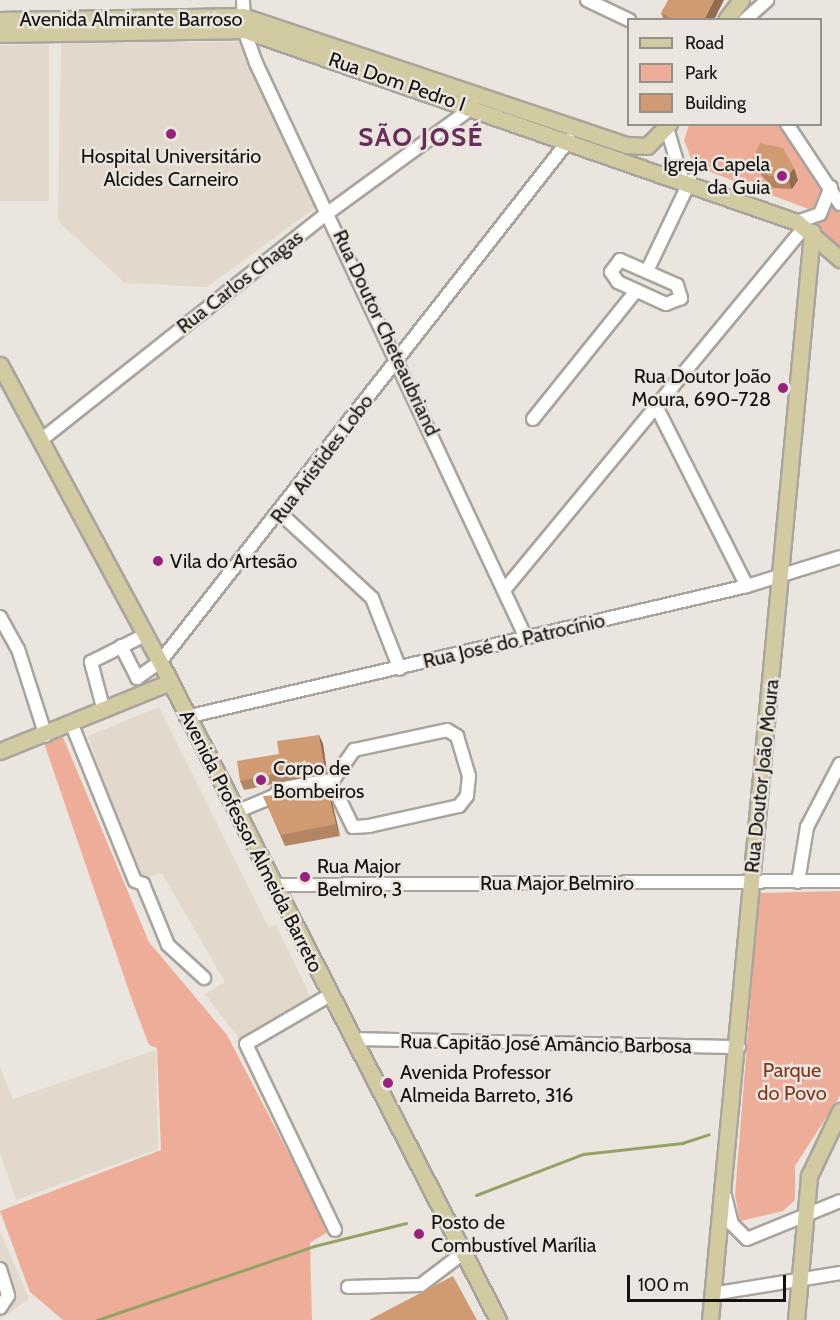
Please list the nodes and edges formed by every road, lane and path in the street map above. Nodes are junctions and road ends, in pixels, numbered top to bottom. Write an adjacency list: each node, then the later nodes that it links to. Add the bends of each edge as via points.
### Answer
1 (243, 0): 10 (street)
2 (587, 0): 5 (street)
3 (741, 0): 6 (main road)
4 (767, 0): 7 (street)
5 (600, 3): 8 (street)
6 (728, 18)
7 (747, 18)
8 (627, 19)
9 (0, 20): 10 (main road, Avenida Almirante Barroso)
10 (244, 23): 11 (main road, Rua Dom Pedro I); 12 (main road, Rua Dom Pedro I); 13 (main road, Avenida Almirante Barroso, via 626,145 647,146); 19 (street, Rua Doutor Cheteaubriand)
11 (0, 34)
12 (473, 107): 15 (main road, Rua Dom Pedro I); 19 (street, Rua Carlos Chagas)
13 (668, 126): 16 (street)
14 (788, 126): 17 (street)
15 (569, 140): 16 (main road, Rua Dom Pedro I); 24 (street, Rua Aristides Lobo)
16 (686, 180): 20 (main road, Rua Dom Pedro I); 22 (street)
17 (831, 188): 18 (street); 20 (street, via 820,214)
18 (840, 204)
19 (329, 212): 24 (street, Rua Doutor Cheteaubriand); 28 (street, Rua Carlos Chagas)
20 (805, 227): 21 (main road); 26 (street); 31 (main road, Rua Doutor João Moura)
21 (840, 259)
22 (648, 269): 23 (street, via 626,260 612,266 618,282); 23 (street, via 677,285 681,298 666,304)
23 (635, 292): 27 (street)
24 (398, 357): 29 (street, Rua Aristides Lobo); 33 (street, Rua Doutor Cheteaubriand)
25 (0, 365): 28 (main road, Avenida Professor Almeida Barreto)
26 (658, 410): 32 (street); 33 (street)
27 (533, 419)
28 (41, 441): 35 (main road, Avenida Professor Almeida Barreto)
29 (280, 514): 38 (street, Rua Aristides Lobo); 39 (street, via 372,598)
30 (840, 557): 31 (street, Rua José do Patrocínio)
31 (780, 575): 32 (street, Rua José do Patrocínio); 50 (main road, Rua Doutor João Moura)
32 (747, 586): 36 (street, Rua José do Patrocínio)
33 (505, 589): 36 (street, Rua Doutor Cheteaubriand)
34 (3, 624): 44 (street)
35 (145, 635): 37 (street); 38 (main road, Avenida Professor Almeida Barreto)
36 (526, 638): 39 (street, Rua José do Patrocínio)
37 (121, 646): 38 (street, via 137,678); 41 (street, via 91,662)
38 (160, 662): 40 (main road, Avenida Professor Almeida Barreto)
39 (400, 669): 42 (street, Rua José do Patrocínio)
40 (170, 682): 41 (main road); 42 (main road, Avenida Professor Almeida Barreto)
41 (104, 711): 43 (main road)
42 (186, 717): 48 (main road, Avenida Professor Almeida Barreto)
43 (72, 725): 44 (main road); 53 (street, via 135,881 143,884 168,945)
44 (46, 736): 45 (main road)
45 (0, 751)
46 (840, 764): 51 (street, via 807,827)
47 (274, 796): 47 (street, via 337,794 353,827 369,826 459,806 470,776 457,736 447,730 354,750 333,780 281,788); 48 (street)
48 (236, 812): 52 (main road, Avenida Professor Almeida Barreto)
49 (840, 881): 51 (street, Rua Major Belmiro)
50 (751, 882): 51 (street, Rua Major Belmiro); 52 (street, Rua Major Belmiro); 56 (main road, Rua Doutor João Moura)
51 (798, 882)
52 (274, 885): 54 (main road, Avenida Professor Almeida Barreto)
53 (204, 978)
54 (330, 994): 55 (main road, Avenida Professor Almeida Barreto); 61 (street, via 246,1044)
55 (354, 1040): 56 (street, Rua Capitão José Amâncio Barbosa); 62 (main road, Avenida Professor Almeida Barreto)
56 (739, 1047): 58 (main road, Rua Doutor João Moura)
57 (840, 1111): 60 (main road, via 815,1155)
58 (724, 1185): 60 (street, via 729,1217 744,1239); 67 (main road, Rua Doutor João Moura)
59 (840, 1201): 60 (street)
60 (802, 1217): 65 (main road)
61 (334, 1230)
62 (463, 1253): 66 (street, via 421,1285); 69 (main road, Avenida Professor Almeida Barreto)
63 (0, 1269): 68 (street, via 8,1293)
64 (840, 1273): 65 (street)
65 (796, 1281): 67 (street); 71 (main road)
66 (348, 1287)
67 (712, 1294): 70 (main road, Rua Doutor João Moura)
68 (2, 1302)
69 (498, 1320)
70 (710, 1320)
71 (796, 1320)

